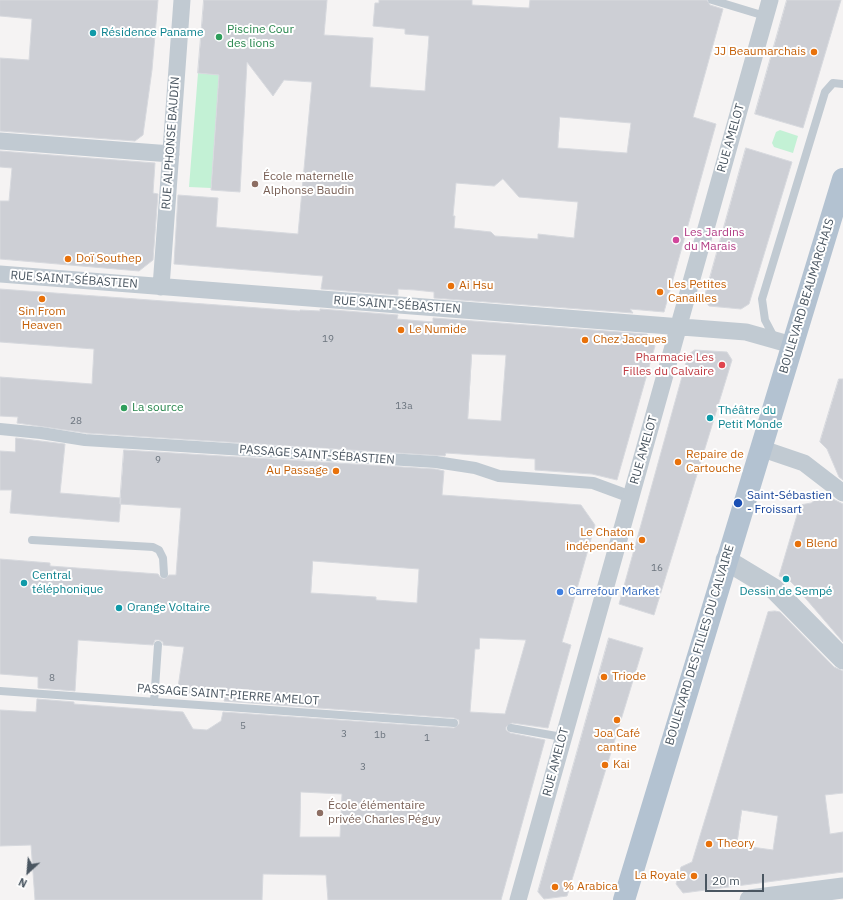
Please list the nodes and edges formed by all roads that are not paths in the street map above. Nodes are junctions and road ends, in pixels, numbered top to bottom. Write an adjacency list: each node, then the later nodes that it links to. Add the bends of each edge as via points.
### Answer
1 (182, 0): 6 (street, RUE ALPHONSE BAUDIN)
2 (712, 0): 3 (lane)
3 (768, 8): 10 (street, RUE AMELOT)
4 (843, 84): 11 (lane, via 833,83 825,92 762,299 765,320)
5 (0, 141): 6 (street)
6 (171, 154): 9 (street, RUE ALPHONSE BAUDIN)
7 (843, 179): 11 (main road, BOULEVARD BEAUMARCHAIS)
8 (0, 274): 9 (street, RUE SAINT-SÉBASTIEN)
9 (161, 286): 10 (street, RUE SAINT-SÉBASTIEN)
10 (679, 327): 11 (street, RUE SAINT-SÉBASTIEN, via 746,332); 16 (street, RUE AMELOT)
11 (784, 343): 12 (main road, BOULEVARD BEAUMARCHAIS)
12 (778, 390): 14 (main road, BOULEVARD DES FILLES DU CALVAIRE)
13 (0, 429): 16 (street, PASSAGE SAINT-SÉBASTIEN, via 85,440 436,462 475,468 499,476 593,483)
14 (760, 448): 15 (street, via 804,463); 18 (main road, BOULEVARD DES FILLES DU CALVAIRE)
15 (843, 493)
16 (631, 497): 26 (street, RUE AMELOT)
17 (32, 540): 19 (lane, via 153,547 159,550)
18 (726, 560): 21 (street, via 774,589); 29 (main road, BOULEVARD DES FILLES DU CALVAIRE)
19 (164, 574)
20 (158, 645): 23 (lane)
21 (843, 659)
22 (0, 691): 23 (lane, PASSAGE SAINT-PIERRE AMELOT)
23 (154, 702): 24 (lane, PASSAGE SAINT-PIERRE AMELOT)
24 (454, 723)
25 (511, 728): 26 (lane)
26 (562, 737): 28 (street, RUE AMELOT)
27 (843, 888): 30 (street)
28 (518, 900)
29 (624, 900)
30 (750, 900)

